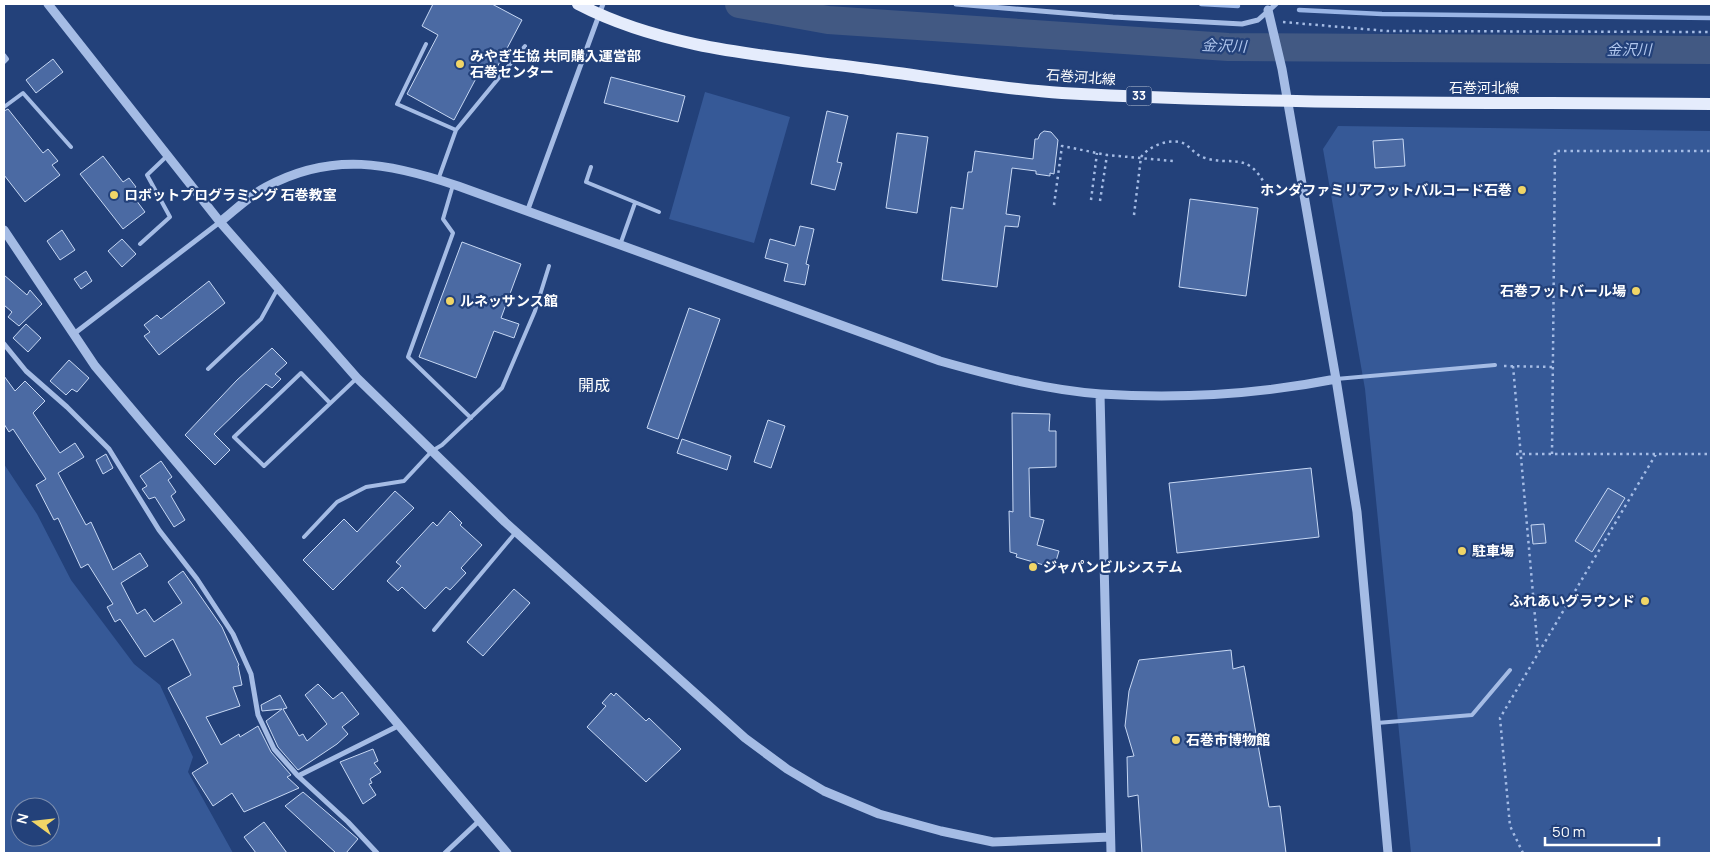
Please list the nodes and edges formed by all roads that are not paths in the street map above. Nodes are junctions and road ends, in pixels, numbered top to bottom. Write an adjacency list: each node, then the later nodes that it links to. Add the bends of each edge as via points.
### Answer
1 (48, 4): 15 (street)
2 (578, 4): 4 (main road, 石巻河北線 / 33)
3 (956, 4): 5 (street, via 1242,24)
4 (602, 9): 10 (main road, 石巻河北線 / 33, via 667,36 764,56 1058,92); 20 (street)
5 (1271, 13): 10 (street)
6 (426, 44): 13 (lane, via 397,104)
7 (525, 46): 13 (lane)
8 (4, 55): 9 (lane, via 7,59)
9 (4, 62)
10 (1287, 102): 11 (main road, 石巻河北線 / 33); 33 (street)
11 (1711, 104)
12 (4, 107): 14 (lane, via 23,93)
13 (456, 130): 17 (lane)
14 (71, 148)
15 (167, 156): 22 (street); 24 (lane, via 147,175 170,217)
16 (591, 167): 19 (lane, via 586,182)
17 (438, 180): 18 (street); 22 (street, via 402,168 340,163 288,176 264,188)
18 (453, 184): 20 (street); 36 (lane, via 443,219 453,233 408,357)
19 (635, 202): 21 (lane); 25 (lane)
20 (527, 212): 25 (street)
21 (659, 212)
22 (220, 222): 27 (street); 28 (street)
23 (4, 230): 28 (street)
24 (140, 244)
25 (620, 246): 34 (street, via 940,361 1026,383)
26 (549, 266): 36 (lane, via 535,311 502,388)
27 (278, 288): 31 (lane, via 261,319); 32 (street)
28 (75, 333): 43 (street, via 107,380)
29 (4, 344): 44 (street, via 26,371 109,449 159,530 197,579 233,634 251,674 258,715 274,748)
30 (1495, 366): 33 (lane)
31 (208, 370)
32 (356, 378): 35 (lane); 37 (street)
33 (1336, 379): 34 (street, via 1296,387 1218,394); 42 (street, via 1357,512)
34 (1100, 394): 46 (street)
35 (330, 403): 35 (lane, via 264,466 234,437 301,372)
36 (471, 418): 37 (lane)
37 (432, 452): 38 (street); 39 (lane, via 404,481 366,487 337,502)
38 (516, 532): 40 (lane); 46 (street, via 745,738 824,791 879,814 993,842)
39 (304, 538)
40 (434, 630)
41 (1510, 670): 42 (lane, via 1472,715)
42 (1377, 723): 51 (street)
43 (400, 725): 44 (street); 45 (street)
44 (298, 776): 47 (street)
45 (479, 821): 48 (street); 49 (street)
46 (1110, 838): 50 (street)
47 (377, 853)
48 (445, 853)
49 (507, 853)
50 (1111, 853)
51 (1388, 853)

